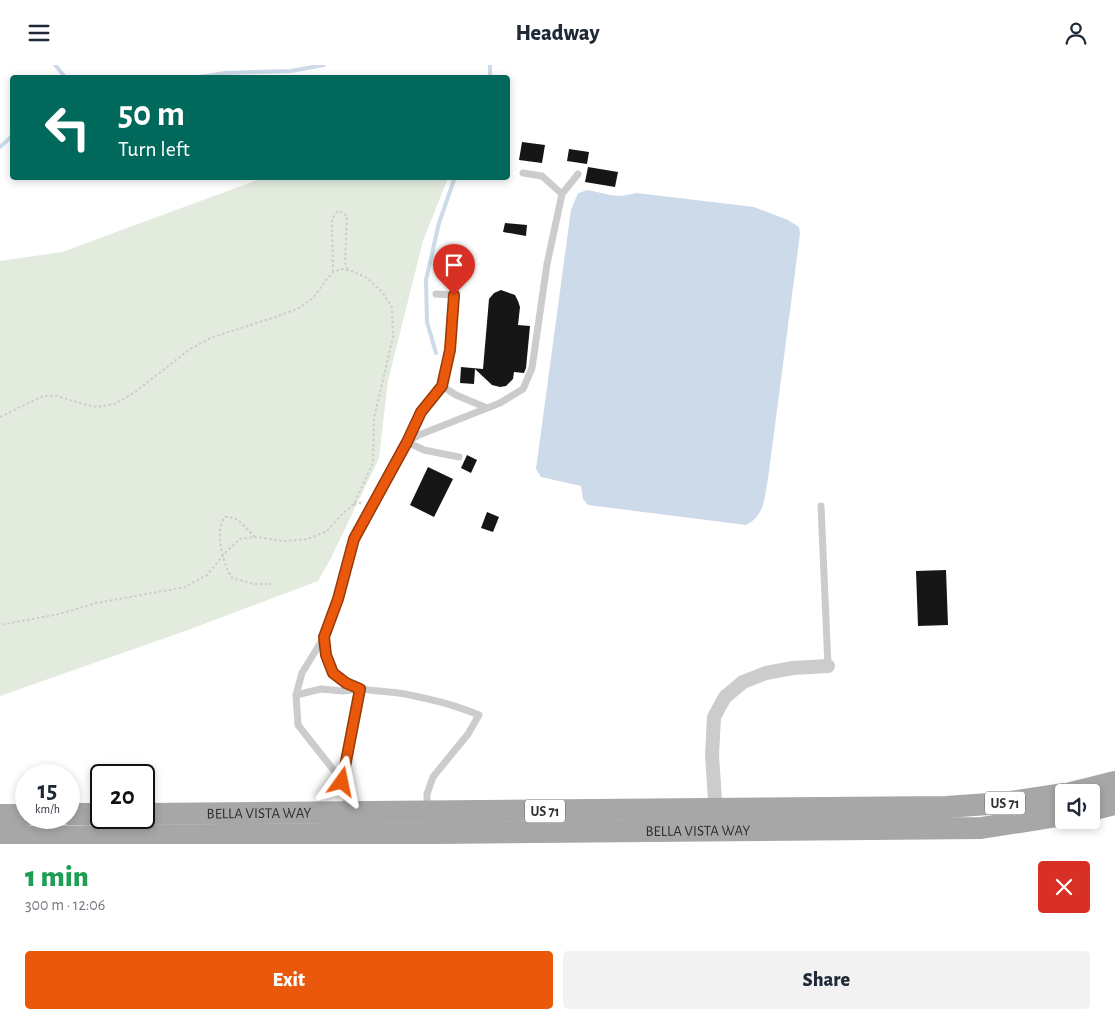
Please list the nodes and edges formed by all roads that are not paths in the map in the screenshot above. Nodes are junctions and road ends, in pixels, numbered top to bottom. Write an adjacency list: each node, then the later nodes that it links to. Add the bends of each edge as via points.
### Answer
1 (522, 173): 3 (lane, via 542,176)
2 (578, 174): 3 (lane)
3 (562, 194): 6 (lane, via 547,264 532,368 523,389)
4 (436, 294): 5 (lane, via 454,295 450,350)
5 (442, 386): 6 (lane); 7 (lane, via 421,412)
6 (487, 408): 7 (lane)
7 (407, 442): 8 (lane, via 424,451); 10 (lane, via 354,539)
8 (459, 457)
9 (821, 506): 11 (lane)
10 (324, 637): 12 (lane, via 333,673); 13 (lane, via 302,673)
11 (828, 666): 26 (street, via 766,673 743,682 725,697 714,717 712,755)
12 (360, 689): 13 (lane, via 321,689); 14 (lane); 21 (lane, via 429,699 479,715 433,777 427,793)
13 (296, 695): 14 (lane, via 298,725)
14 (342, 782): 20 (lane)
15 (1115, 782): 16 (main road)
16 (1100, 786)
17 (1055, 795): 26 (main road, BELLA VISTA WAY / US 71, via 1003,803)
18 (1115, 804): 19 (main road)
19 (1100, 808)
20 (349, 812): 21 (main road, BELLA VISTA WAY / US 71); 22 (main road, BELLA VISTA WAY / US 71)
21 (426, 812): 26 (main road, BELLA VISTA WAY / US 71)
22 (155, 814)
23 (0, 815): 24 (main road)
24 (15, 815)
25 (1055, 816): 26 (main road, BELLA VISTA WAY / US 71, via 981,828)
26 (716, 820): 27 (main road, BELLA VISTA WAY / US 71)
27 (0, 837)

